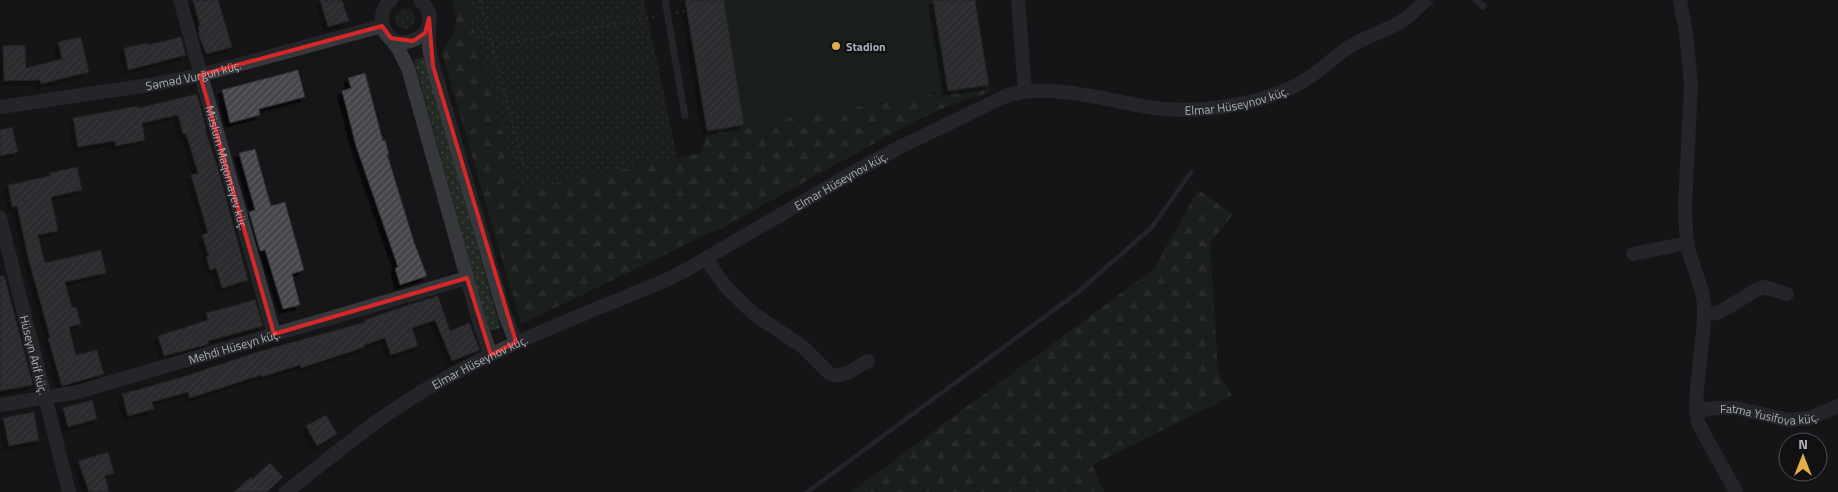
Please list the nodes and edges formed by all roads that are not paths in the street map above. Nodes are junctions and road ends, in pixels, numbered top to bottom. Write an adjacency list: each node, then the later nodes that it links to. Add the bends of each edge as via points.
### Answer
1 (180, 0): 13 (street, Müslüm Maqomayev küç.)
2 (382, 0): 12 (street)
3 (390, 0): 12 (street, via 383,9)
4 (664, 0): 16 (lane)
5 (1018, 0): 14 (street)
6 (1426, 0): 14 (street, Elmar Hüseynov küç., via 1398,23 1350,46 1297,85 1231,105 1182,110 1150,108 1082,95)
7 (1476, 0): 10 (lane)
8 (1680, 0): 18 (street, via 1691,84 1685,206)
9 (422, 1): 11 (street)
10 (1483, 6)
11 (429, 18): 12 (street, via 425,33 413,41 398,41); 25 (street, via 433,66 505,315)
12 (383, 25): 13 (street, Səməd Vurğun küç.); 21 (street, via 408,68)
13 (200, 75): 15 (street, Səməd Vurğun küç.); 24 (street, Müslüm Maqomayev küç.)
14 (1024, 90): 20 (street, Elmar Hüseynov küç., via 889,153)
15 (0, 107)
16 (685, 116)
17 (0, 218): 28 (street, Hüseyn Arif küç.)
18 (1687, 243): 19 (street); 23 (street, via 1701,288)
19 (1633, 254)
20 (706, 259): 25 (street, Elmar Hüseynov küç., via 664,281); 27 (street, via 726,286 754,314 803,347 830,374 841,376)
21 (467, 278): 24 (street, Mehdi Hüseyn küç.); 26 (street)
22 (1787, 294): 23 (street, via 1758,289 1720,312)
23 (1704, 315): 31 (street)
24 (274, 334): 28 (street, Mehdi Hüseyn küç.)
25 (516, 342): 26 (street, Elmar Hüseynov küç.)
26 (491, 355): 33 (street, Elmar Hüseynov küç., via 404,403)
27 (868, 361)
28 (46, 398): 29 (street, Mehdi Hüseyn küç.); 32 (street, Hüseyn Arif küç.)
29 (0, 405)
30 (1838, 406): 31 (street, Fatma Yusifova küç., via 1810,418 1788,420 1736,408)
31 (1696, 411): 34 (street, via 1698,422)
32 (69, 492)
33 (286, 492)
34 (1736, 492)

